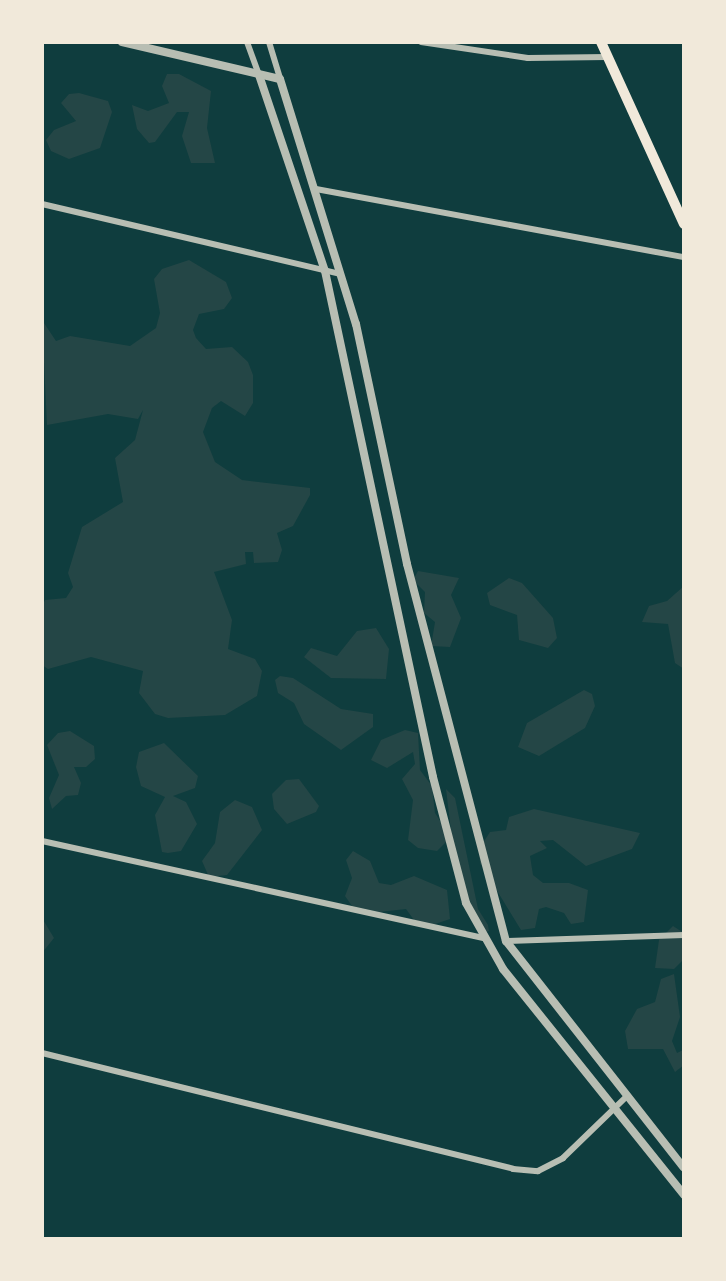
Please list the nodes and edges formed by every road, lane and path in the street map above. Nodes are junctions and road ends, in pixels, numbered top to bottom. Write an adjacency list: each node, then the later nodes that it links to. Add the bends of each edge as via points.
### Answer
1 (122, 42): 7 (street)
2 (247, 42): 7 (street)
3 (269, 42): 8 (street)
4 (421, 42): 6 (street, via 528,58)
5 (601, 42): 6 (main road)
6 (607, 57): 11 (main road)
7 (259, 75): 8 (street); 13 (street)
8 (280, 79): 9 (street)
9 (316, 189): 12 (street); 14 (street)
10 (42, 204): 13 (street)
11 (684, 224)
12 (684, 257)
13 (325, 271): 14 (street); 17 (street, via 433,777 466,903)
14 (340, 274): 18 (street, via 356,324 407,564)
15 (42, 841): 17 (street)
16 (684, 935): 18 (street)
17 (484, 938): 21 (street)
18 (506, 941): 20 (street)
19 (42, 1053): 21 (street, via 513,1169 538,1171 563,1158)
20 (627, 1096): 21 (street); 22 (street)
21 (614, 1108): 23 (street)
22 (684, 1168)
23 (684, 1195)

